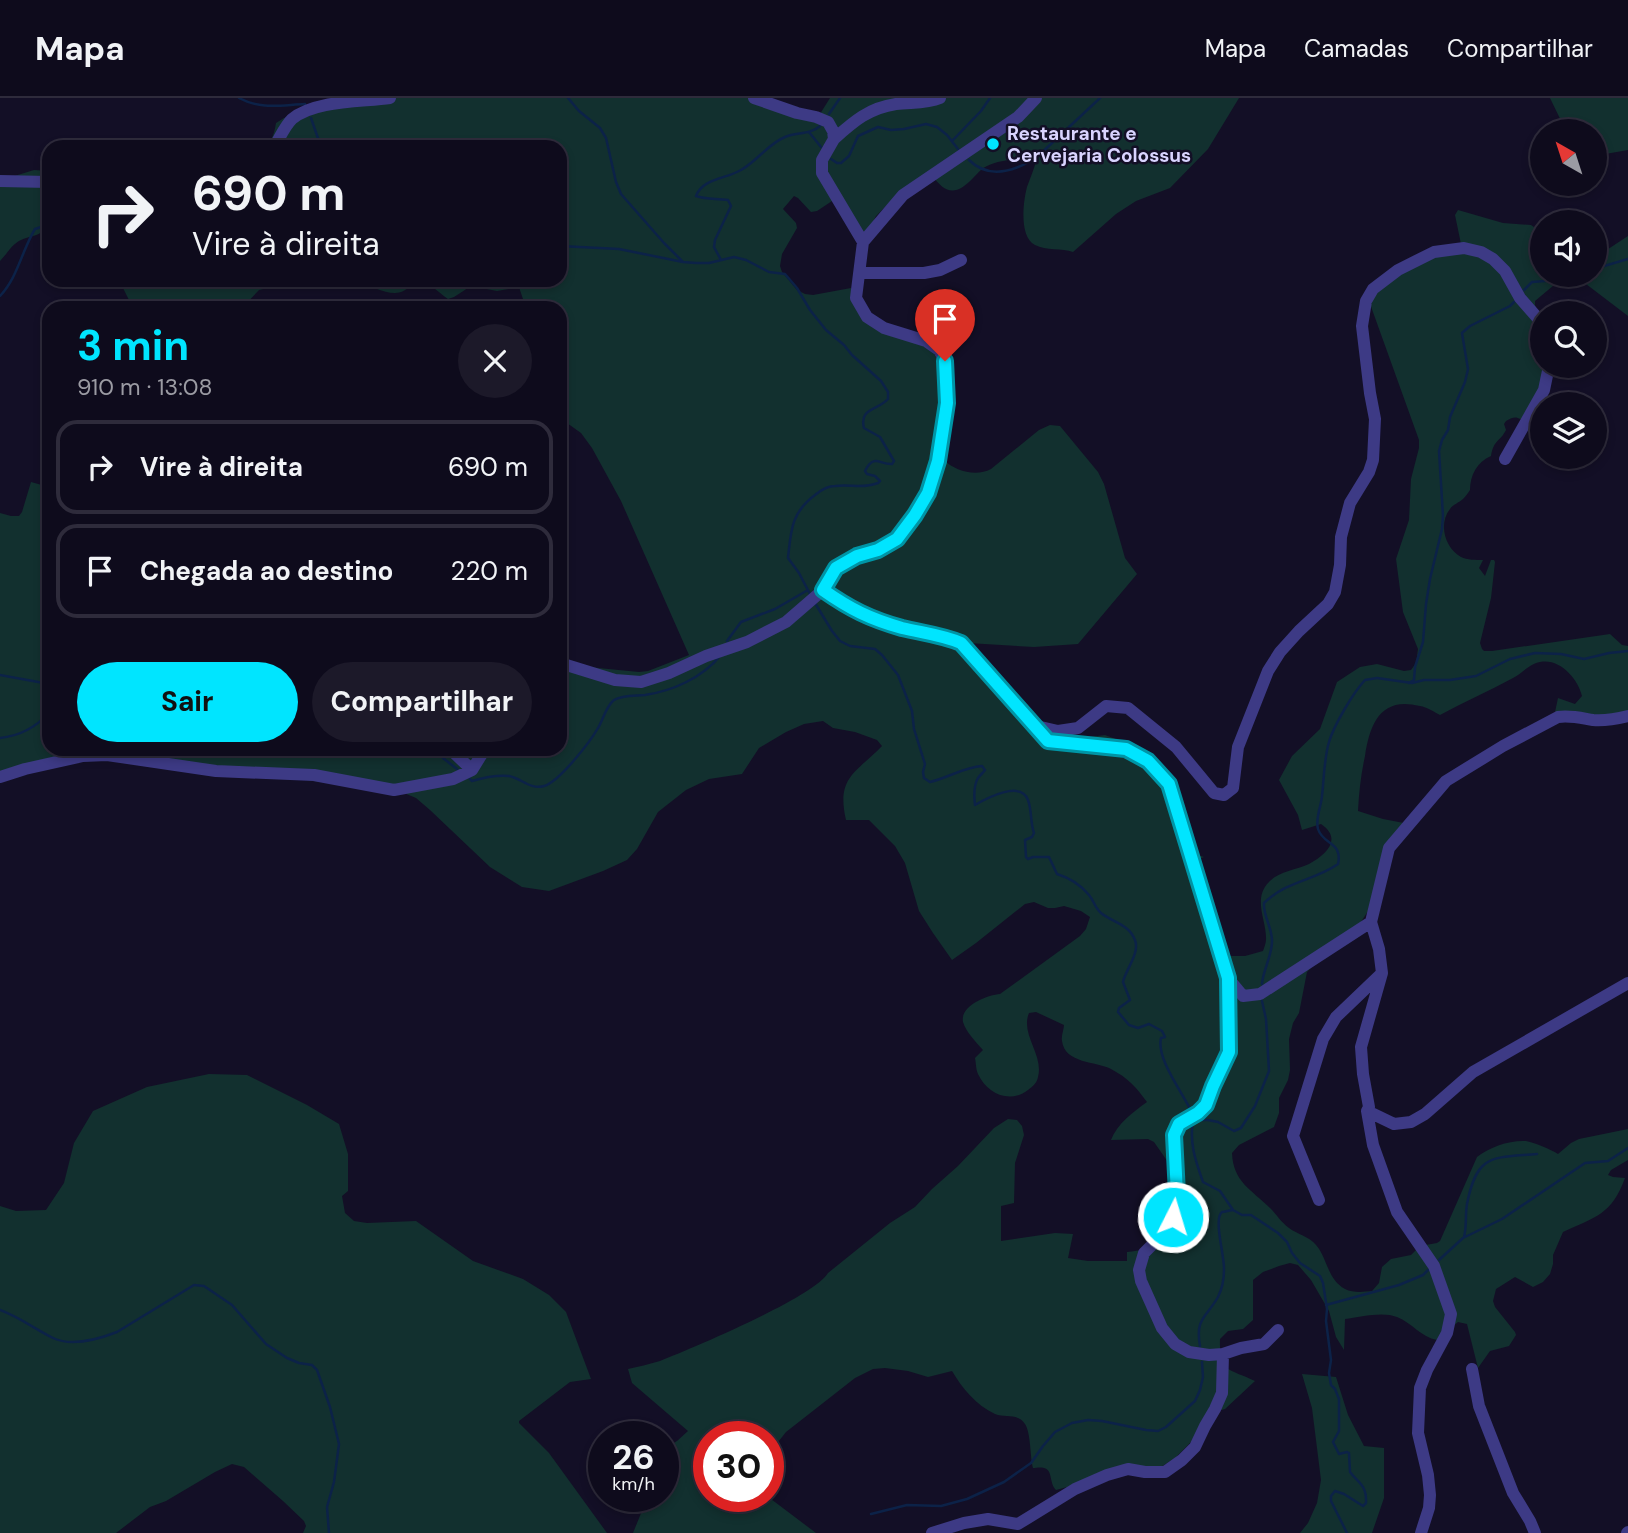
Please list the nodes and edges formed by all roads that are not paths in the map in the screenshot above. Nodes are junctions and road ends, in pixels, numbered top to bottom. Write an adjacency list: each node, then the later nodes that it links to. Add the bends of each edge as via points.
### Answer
1 (390, 98): 6 (street, via 330,105 300,114)
2 (754, 98): 5 (street, via 828,122)
3 (940, 98): 5 (street, via 875,109 854,120)
4 (1036, 98): 9 (street, via 1018,117 902,195)
5 (834, 139): 9 (street, via 822,160 822,173)
6 (278, 140)
7 (0, 181): 8 (street)
8 (42, 182)
9 (863, 242): 11 (street)
10 (961, 260): 11 (street, via 940,270)
11 (860, 273): 15 (street, via 856,298 867,317 939,350 945,361 947,403 938,461 915,515 897,539 836,568)
12 (1530, 309): 18 (street, via 1493,259 1464,248 1434,252 1373,289 1362,326 1376,419 1373,460 1350,503 1335,592 1268,671 1238,747 1233,788 1224,796 1214,793 1176,747 1128,708 1107,706 1078,728 1058,731)
13 (1546, 378): 14 (street)
14 (1505, 459)
15 (823, 590): 16 (street, via 786,622 747,642 641,682 615,680); 18 (street, via 872,618 961,643)
16 (567, 665)
17 (1628, 716): 25 (street, via 1611,720 1558,717 1446,781 1389,848)
18 (1032, 724): 27 (street, via 1048,741 1126,749 1148,761 1169,784)
19 (83, 756): 24 (street)
20 (120, 756): 23 (street, via 216,771 314,775 394,790 453,779)
21 (457, 756): 23 (street)
22 (481, 756): 23 (street)
23 (472, 770)
24 (0, 777)
25 (1371, 922): 26 (street); 27 (street, via 1260,994 1243,996)
26 (1382, 973): 29 (street, via 1361,1047); 30 (street, via 1336,1017 1323,1039 1293,1136)
27 (1228, 978): 32 (street, via 1229,1052 1206,1105 1179,1124 1174,1135 1177,1194 1173,1217 1144,1252 1139,1270 1162,1328 1175,1344 1189,1352)
28 (1628, 983): 29 (street, via 1473,1072 1411,1122 1394,1124)
29 (1367, 1111): 35 (street, via 1373,1145 1397,1212 1434,1266 1451,1314 1447,1333 1420,1388 1418,1433 1430,1495)
30 (1319, 1200)
31 (1278, 1330): 32 (street, via 1264,1344)
32 (1223, 1354): 34 (street, via 1222,1393 1215,1409 1195,1447 1165,1472 1128,1469 1107,1475 1018,1524 988,1519)
33 (1472, 1369): 36 (street, via 1479,1406 1513,1493)
34 (932, 1533)
35 (1421, 1533)
36 (1535, 1533)

